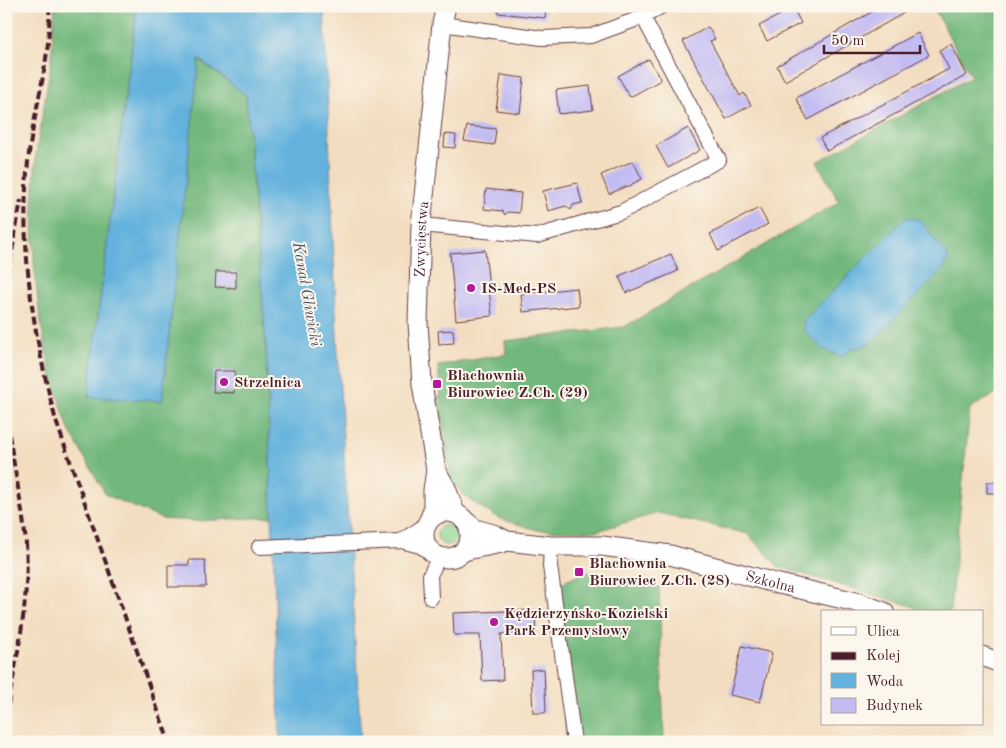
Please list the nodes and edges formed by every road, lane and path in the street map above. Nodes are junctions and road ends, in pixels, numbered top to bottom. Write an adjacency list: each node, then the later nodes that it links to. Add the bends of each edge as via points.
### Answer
1 (662, 6): 3 (street)
2 (444, 15): 3 (street, via 542,38 592,36); 4 (street, Zwycięstwa)
3 (643, 17): 4 (street, via 719,160 621,212 537,236)
4 (421, 225): 5 (street, Zwycięstwa, via 418,322 422,384)
5 (436, 470): 6 (street, Zwycięstwa); 7 (street, Zwycięstwa, via 433,510)
6 (460, 517): 7 (street, via 442,512); 9 (street, Szkolna, via 475,529); 12 (street, via 470,533)
7 (428, 522): 8 (street); 13 (street, via 423,532 424,540)
8 (401, 541): 11 (street); 13 (street, via 420,546)
9 (507, 541): 10 (street, Szkolna); 12 (street, Szkolna)
10 (551, 546): 15 (street, Szkolna, via 602,546 670,555); 18 (street, via 550,566)
11 (262, 547)
12 (464, 551): 13 (street, via 452,558)
13 (435, 555): 14 (street, via 430,575)
14 (431, 598)
15 (878, 610)
16 (984, 657): 17 (street)
17 (1000, 663)
18 (574, 742)

